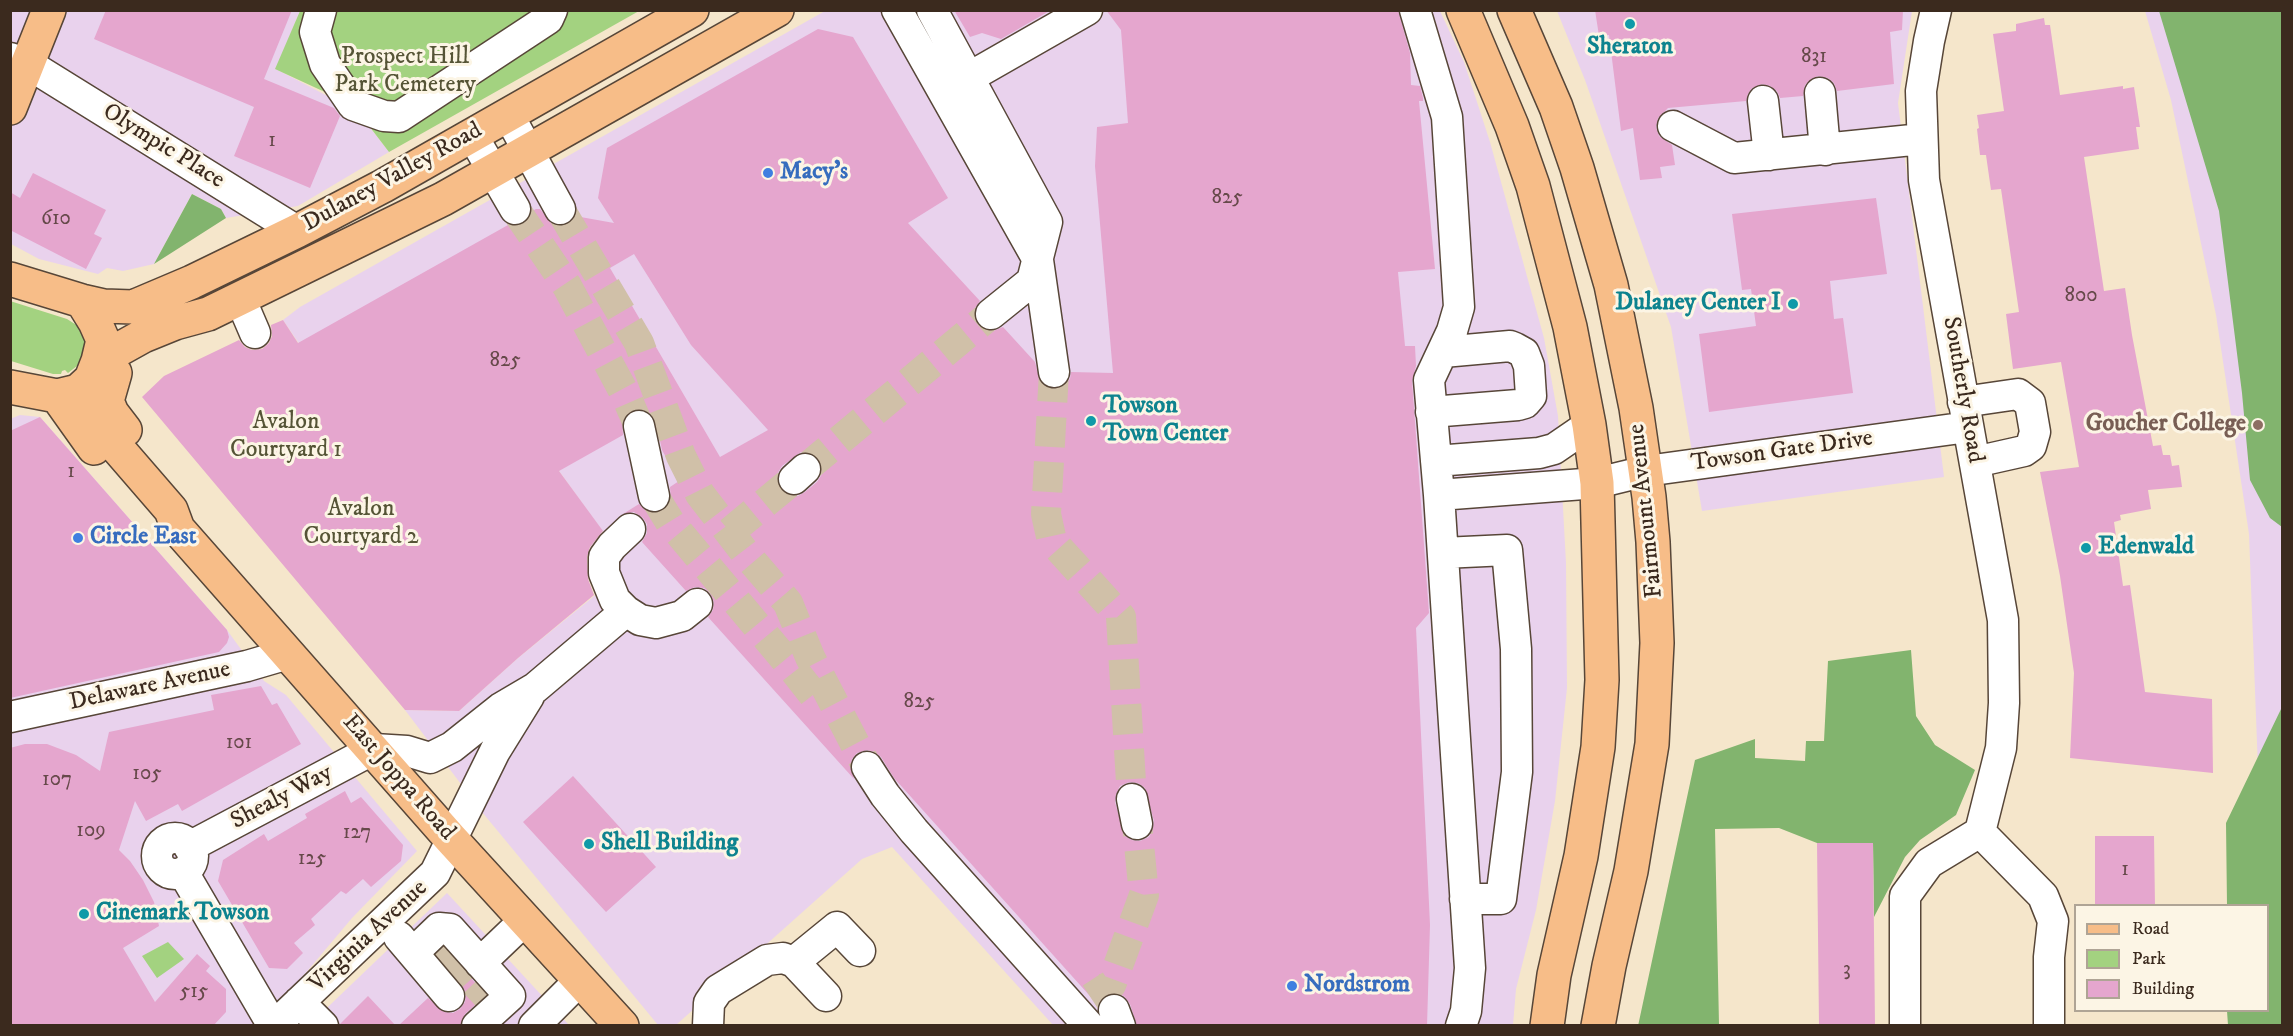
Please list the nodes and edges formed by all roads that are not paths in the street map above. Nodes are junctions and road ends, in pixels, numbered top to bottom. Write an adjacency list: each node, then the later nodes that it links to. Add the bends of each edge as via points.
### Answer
1 (49, 10): 13 (main road)
2 (321, 10): 3 (street, via 315,32 325,64 353,105 399,117 548,20)
3 (552, 10)
4 (692, 10): 19 (main road, Dulaney Valley Road)
5 (777, 10): 24 (main road, Dulaney Valley Road)
6 (897, 10): 15 (street)
7 (932, 10): 14 (street)
8 (1087, 10): 14 (street)
9 (1415, 10): 36 (street, via 1447,117 1459,307)
10 (1463, 10): 42 (main road, Fairmount Avenue, via 1533,186 1570,327)
11 (1514, 10): 46 (main road, Fairmount Avenue, via 1556,107 1595,227 1624,344)
12 (1936, 10): 22 (street, Southerly Road, via 1922,91)
13 (19, 61): 18 (main road); 29 (street, Olympic Place)
14 (970, 77): 15 (street); 30 (street, via 1047,222)
15 (944, 92): 30 (street)
16 (1820, 93): 23 (street)
17 (1763, 100): 25 (street)
18 (10, 108)
19 (508, 114): 21 (main road, Dulaney Valley Road); 24 (street)
20 (1673, 126): 25 (street, via 1734,158)
21 (472, 135): 26 (street); 29 (main road, Dulaney Valley Road)
22 (1922, 139): 23 (street); 41 (street, Southerly Road, via 1924,180)
23 (1825, 150): 25 (street)
24 (527, 151): 26 (main road, Dulaney Valley Road); 28 (street)
25 (1768, 155)
26 (493, 171): 27 (street); 32 (main road, Dulaney Valley Road)
27 (515, 209)
28 (560, 210)
29 (297, 231): 33 (main road, Dulaney Valley Road, via 133,307)
30 (1038, 260): 34 (street, via 1032,281); 37 (street)
31 (10, 279): 33 (main road, Dulaney Valley Road)
32 (240, 298): 35 (street); 38 (main road, Dulaney Valley Road, via 208,314 143,336)
33 (82, 301): 38 (main road, via 103,340)
34 (991, 314)
35 (255, 333)
36 (1443, 352): 40 (street, via 1429,380); 40 (street, via 1515,348 1524,353 1529,366 1531,396 1518,405)
37 (1054, 372)
38 (89, 379): 39 (main road); 50 (main road, East Joppa Road, via 92,411 106,436 171,510); 50 (main road, East Joppa Road, via 101,456 158,521)
39 (10, 387)
40 (1431, 412): 44 (street)
41 (1966, 415): 45 (street, Southerly Road); 45 (street, Towson Gate Drive, via 2018,394 2030,403 2035,432 2031,446); 46 (street, Towson Gate Drive)
42 (1589, 425): 44 (street, via 1554,449 1539,453); 47 (main road, Fairmount Avenue)
43 (639, 426): 49 (street)
44 (1436, 461): 48 (street)
45 (1975, 462): 60 (street, Southerly Road, via 2003,620 2001,748)
46 (1646, 471): 47 (street, Towson Gate Drive); 79 (main road, Fairmount Avenue, via 1657,643 1652,744 1631,871)
47 (1597, 483): 48 (street, Towson Gate Drive); 78 (main road, Fairmount Avenue, via 1602,680 1598,747)
48 (1439, 495): 52 (street)
49 (654, 496)
50 (177, 529): 55 (main road, East Joppa Road)
51 (630, 529): 54 (street, via 604,557 604,573 615,600)
52 (1443, 553): 62 (street); 62 (street, via 1507,550 1516,649 1517,772 1501,899)
53 (697, 604): 54 (street, via 682,616 656,624)
54 (626, 611): 56 (street)
55 (288, 654): 57 (street, Delaware Avenue); 58 (main road, East Joppa Road)
56 (535, 688): 58 (street, via 501,708 452,747 430,758 407,751); 61 (street, Virginia Avenue, via 495,751)
57 (10, 717)
58 (374, 749): 61 (main road, East Joppa Road); 72 (street, Shealy Way, via 186,859)
59 (867, 767): 71 (street, via 914,831)
60 (1980, 832): 80 (street, via 1929,863 1905,896); 81 (street, via 2043,896 2053,921)
61 (451, 839): 63 (main road, East Joppa Road); 64 (street, Virginia Avenue, via 435,873)
62 (1465, 899): 77 (street, via 1470,968)
63 (525, 920): 67 (main road, East Joppa Road); 68 (street)
64 (386, 921): 68 (street); 70 (street, Virginia Avenue)
65 (860, 951): 66 (street, via 837,927)
66 (794, 962): 69 (street); 76 (street, via 783,958 767,960 728,982 709,1003)
67 (580, 980): 74 (street); 75 (main road, East Joppa Road)
68 (460, 981)
69 (822, 992)
70 (299, 1002): 72 (street, Virginia Avenue); 73 (street)
71 (1097, 1016)
72 (273, 1026)
73 (323, 1026)
74 (534, 1026)
75 (622, 1026)
76 (708, 1026)
77 (1461, 1026)
78 (1547, 1026)
79 (1598, 1026)
80 (1905, 1026)
81 (2049, 1026)

